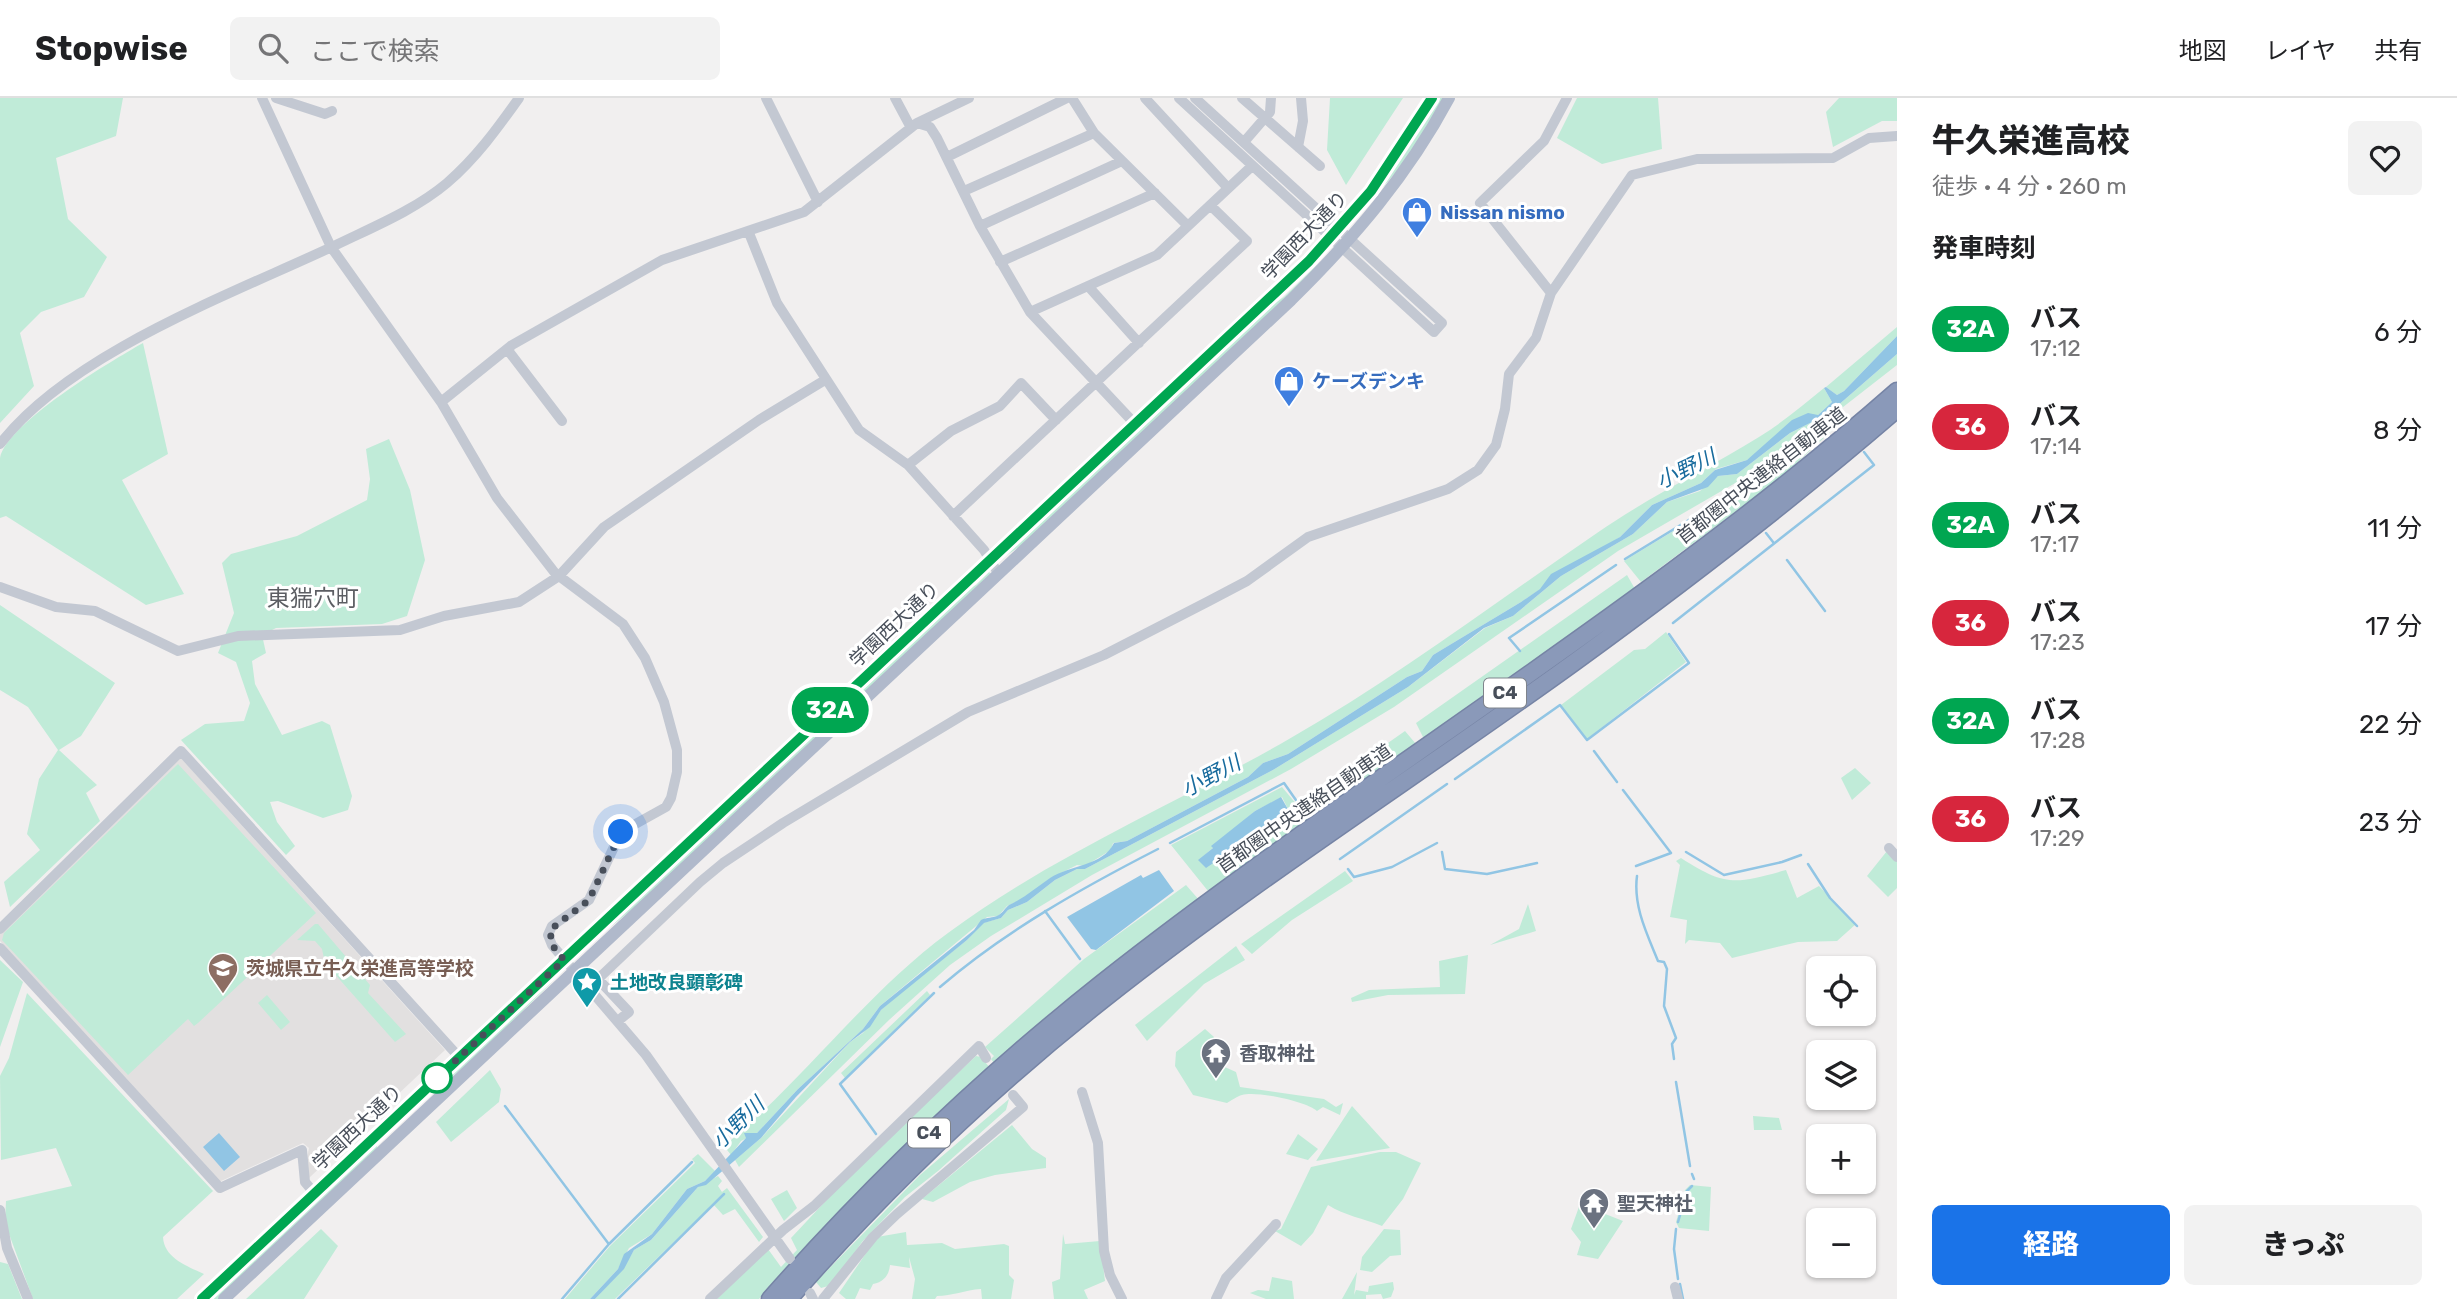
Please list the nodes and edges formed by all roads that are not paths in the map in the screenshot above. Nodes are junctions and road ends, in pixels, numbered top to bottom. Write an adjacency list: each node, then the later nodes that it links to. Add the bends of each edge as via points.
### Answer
1 (261, 98): 40 (street)
2 (275, 98): 18 (street, via 325,114)
3 (519, 98): 40 (street, via 486,145 445,184 387,221)
4 (766, 98): 32 (street)
5 (895, 98): 20 (street)
6 (969, 98): 20 (street)
7 (1067, 98): 25 (street)
8 (1072, 98): 21 (street)
9 (1144, 98): 29 (street)
10 (1180, 98): 27 (street)
11 (1195, 98): 23 (street)
12 (1242, 98): 19 (street)
13 (1271, 98): 19 (street)
14 (1301, 98): 24 (street, via 1303,121)
15 (1432, 98): 36 (main road, 学園西大通り, via 1399,153)
16 (1449, 98): 39 (main road, 学園西大通り, via 1411,162)
17 (1567, 98): 44 (street, via 1544,141 1480,203)
18 (332, 111)
19 (1264, 119): 23 (street); 24 (street)
20 (913, 124): 25 (street, via 930,127); 32 (street)
21 (1094, 133): 26 (street); 30 (street)
22 (1897, 135): 44 (street, via 1869,138 1832,158 1697,159 1632,175)
23 (1244, 142): 36 (street)
24 (1297, 147): 28 (street)
25 (947, 157): 30 (street)
26 (1122, 161): 31 (street); 34 (street)
27 (1252, 166): 29 (street); 38 (street)
28 (1320, 166)
29 (1228, 188): 33 (street)
30 (964, 191): 34 (street)
31 (1154, 193): 35 (street); 42 (street)
32 (818, 202): 37 (street)
33 (1211, 206): 35 (street); 46 (street, via 1247,241)
34 (980, 226): 42 (street)
35 (1188, 226): 43 (street, via 1157,256)
36 (1340, 228): 38 (main road, 学園西大通り); 39 (street)
37 (749, 233): 47 (street, via 662,260); 48 (street, via 777,303)
38 (1331, 238): 41 (street); 55 (main road, 学園西大通り)
39 (1352, 238): 41 (main road, 学園西大通り); 41 (street, via 1442,323 1434,332)
40 (331, 247): 51 (street); 56 (street, via 92,365 39,401)
41 (1342, 248): 60 (main road, 学園西大通り)
42 (1000, 262): 45 (street)
43 (1088, 286): 45 (street); 46 (street)
44 (1551, 293): 67 (street, via 1536,338 1510,374 1496,445 1478,470 1448,489 1308,537 1247,581 1104,655 968,712 783,823 699,882 598,979 629,1012)
45 (1030, 312): 49 (street)
46 (1139, 343): 49 (street)
47 (507, 349): 51 (street); 54 (street)
48 (825, 380): 57 (street, via 859,430); 61 (street, via 604,527)
49 (1095, 384): 53 (street); 55 (street)
50 (1897, 391): 82 (highway, 首都圏中央連絡自動車道 / C4, via 1794,478 1621,610 1281,849 1102,983 946,1117)
51 (441, 402): 61 (street, via 497,498)
52 (1897, 409): 83 (highway, 首都圏中央連絡自動車道 / C4, via 1777,509 1648,607 1266,877 1104,999 955,1128)
53 (1056, 420): 57 (street, via 1021,383 1000,406 951,431); 58 (street)
54 (562, 421)
55 (1135, 424): 59 (main road, 学園西大通り)
56 (0, 444)
57 (908, 465): 58 (street)
58 (953, 516): 59 (street)
59 (990, 560): 60 (street); 65 (main road, 学園西大通り)
60 (998, 573): 66 (main road, 学園西大通り)
61 (559, 576): 62 (street, via 519,602 444,616 400,631 246,635 178,651 95,611 56,607); 65 (street, via 623,624 636,642 664,702 678,762 675,787 666,807 621,832 589,900 550,930 552,945)
62 (0, 587)
63 (0, 929): 68 (street, via 181,751)
64 (0, 948): 72 (street, via 220,1188 302,1150 305,1182)
65 (564, 960): 66 (street); 68 (main road, 学園西大通り)
66 (574, 971): 67 (street); 80 (main road, 学園西大通り)
67 (619, 1020): 75 (street)
68 (459, 1057): 72 (main road, 学園西大通り)
69 (986, 1058): 75 (street, via 979,1046)
70 (1082, 1092): 84 (street, via 1098,1143 1104,1251)
71 (1013, 1096): 77 (street, via 1023,1107 873,1237)
72 (315, 1194): 79 (main road, 学園西大通り)
73 (0, 1210): 78 (street, via 7,1248)
74 (1276, 1224): 85 (street, via 1226,1278)
75 (776, 1237): 76 (street); 81 (street)
76 (790, 1259)
77 (827, 1298)
78 (28, 1299)
79 (202, 1299)
80 (224, 1299)
81 (710, 1299)
82 (770, 1299)
83 (789, 1299)
84 (1122, 1299)
85 (1216, 1299)

